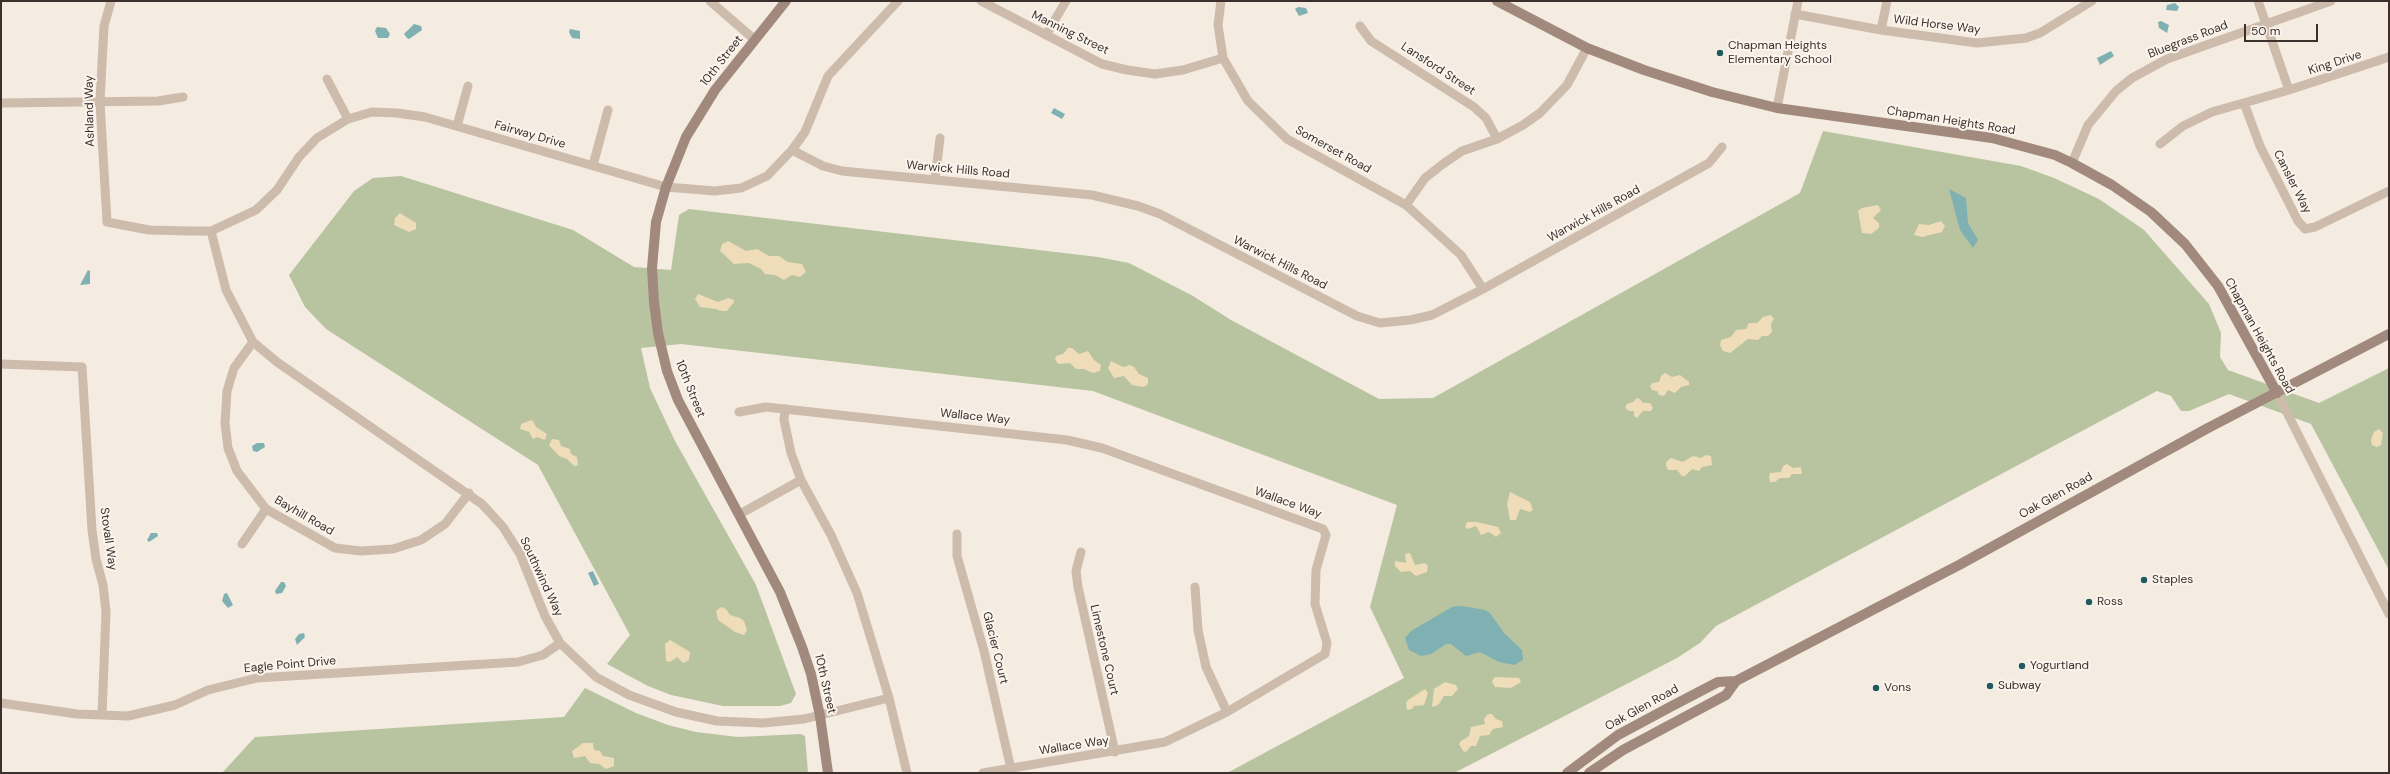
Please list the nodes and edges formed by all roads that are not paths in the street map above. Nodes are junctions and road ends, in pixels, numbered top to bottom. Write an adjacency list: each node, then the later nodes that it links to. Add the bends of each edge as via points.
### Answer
1 (111, 1): 27 (street, Ashland Way, via 104,26)
2 (710, 1): 19 (street)
3 (786, 1): 19 (street, 10th Street)
4 (898, 1): 38 (street, Fairway Drive, via 828,76 805,132)
5 (981, 1): 18 (street, Manning Street)
6 (1066, 1): 18 (street)
7 (1221, 1): 22 (street, Somerset Road, via 1218,25)
8 (1497, 1): 20 (street, Chapman Heights Road)
9 (1798, 1): 14 (street)
10 (1887, 1): 17 (street)
11 (2092, 1): 17 (street, Wild Horse Way, via 2040,33 2010,41 1977,43)
12 (2258, 1): 15 (street)
13 (2331, 1): 15 (street, Bluegrass Road)
14 (1795, 14): 17 (street, Wild Horse Way); 30 (street)
15 (2266, 23): 25 (street); 39 (street, Bluegrass Road, via 2167,59 2132,78 2116,91 2088,125)
16 (1360, 26): 35 (street, Lansford Street, via 1371,41 1474,107 1486,118)
17 (1882, 30)
18 (1046, 35): 22 (street, Manning Street, via 1102,64 1155,74 1183,70)
19 (755, 40): 42 (street, 10th Street, via 715,90 690,130)
20 (1587, 48): 30 (street, Chapman Heights Road, via 1712,92); 35 (street, via 1567,85 1556,98 1524,125)
21 (2389, 57): 25 (street, King Drive)
22 (1223, 58): 44 (street, Somerset Road, via 1248,101 1287,139)
23 (327, 79): 32 (street)
24 (468, 86): 33 (street)
25 (2289, 90): 29 (street, King Drive)
26 (183, 97): 27 (street, via 158,101)
27 (100, 102): 28 (street); 45 (street, Ashland Way)
28 (1, 103)
29 (2244, 103): 36 (street, King Drive, via 2212,112 2183,126); 43 (street, Cansler Way, via 2260,146 2298,221 2305,229 2315,227)
30 (1777, 108): 39 (street, Chapman Heights Road, via 1992,138 2048,153)
31 (608, 110): 40 (street)
32 (348, 119): 33 (street, Fairway Drive, via 372,112 397,112); 46 (street, Fairway Drive, via 317,138 298,157 277,190 256,210)
33 (457, 126): 40 (street, Fairway Drive)
34 (940, 138): 41 (street)
35 (1497, 139): 44 (street, via 1462,151 1443,164 1425,178)
36 (2160, 144)
37 (1722, 147): 47 (street, Warwick Hills Road, via 1709,163)
38 (792, 150): 41 (street, Warwick Hills Road, via 823,166 842,171); 42 (street, Fairway Drive, via 767,176 741,188 715,191)
39 (2072, 163): 51 (street, Chapman Heights Road, via 2112,184 2151,212 2185,244 2218,286)
40 (592, 165): 42 (street, Fairway Drive)
41 (935, 180): 47 (street, Warwick Hills Road, via 1092,195 1138,206 1160,214 1357,316 1380,323 1432,315)
42 (666, 187): 57 (street, 10th Street, via 656,222 652,268 658,333 667,371 678,400)
43 (2389, 190)
44 (1406, 205): 47 (street, Somerset Road, via 1461,255)
45 (107, 222): 46 (street, Fairway Drive, via 148,230)
46 (211, 231): 49 (street, Southwind Way, via 226,290)
47 (1484, 289)
48 (2389, 334): 51 (street, Oak Glen Road)
49 (253, 342): 55 (street, Southwind Way, via 277,362); 56 (street, Bayhill Road, via 234,368 227,391 225,423 228,448 237,471)
50 (1, 364): 68 (street, Stovall Way, via 82,367 92,530 106,612)
51 (2277, 394): 62 (street, Chapman Heights Road); 64 (street, Oak Glen Road, via 2208,428 1959,565)
52 (785, 409): 53 (street, Wallace Way, via 766,408); 54 (street, via 784,420 791,453); 67 (street, Wallace Way, via 1067,440 1102,448 1323,529 1326,535 1316,570 1315,604 1326,643 1325,654)
53 (739, 412)
54 (801, 480): 57 (street); 65 (street, via 832,534 857,593)
55 (469, 493): 56 (street, Bayhill Road, via 445,524 421,540 393,549 362,551 335,548); 63 (street, Southwind Way, via 503,527 520,554 545,616)
56 (266, 509): 59 (street)
57 (740, 514): 69 (street, 10th Street, via 780,592 802,647)
58 (957, 534): 71 (street, Glacier Court, via 957,556 984,651)
59 (242, 544)
60 (1081, 552): 70 (street, Limestone Court, via 1076,570 1078,587)
61 (1195, 587): 67 (street, via 1198,630 1206,667)
62 (2389, 614)
63 (560, 643): 68 (street, Eagle Point Drive, via 543,655 518,662 257,678 208,690 155,711 128,716); 69 (street, Southwind Way, via 596,677 629,695 676,712 717,721 763,723)
64 (1736, 680): 75 (street, Oak Glen Road, via 1718,682 1625,731 1584,758); 76 (street, Oak Glen Road, via 1726,695 1622,750)
65 (889, 698): 69 (street, Southwind Way); 73 (street)
66 (1, 703): 68 (street, Eagle Point Drive, via 39,710)
67 (1227, 712): 70 (street, Wallace Way, via 1165,742)
68 (102, 715)
69 (820, 716): 72 (street, 10th Street)
70 (1115, 752): 71 (street, Wallace Way)
71 (1011, 769): 74 (street, Wallace Way)
72 (828, 773)
73 (907, 773)
74 (983, 773)
75 (1567, 773)
76 (1589, 773)

